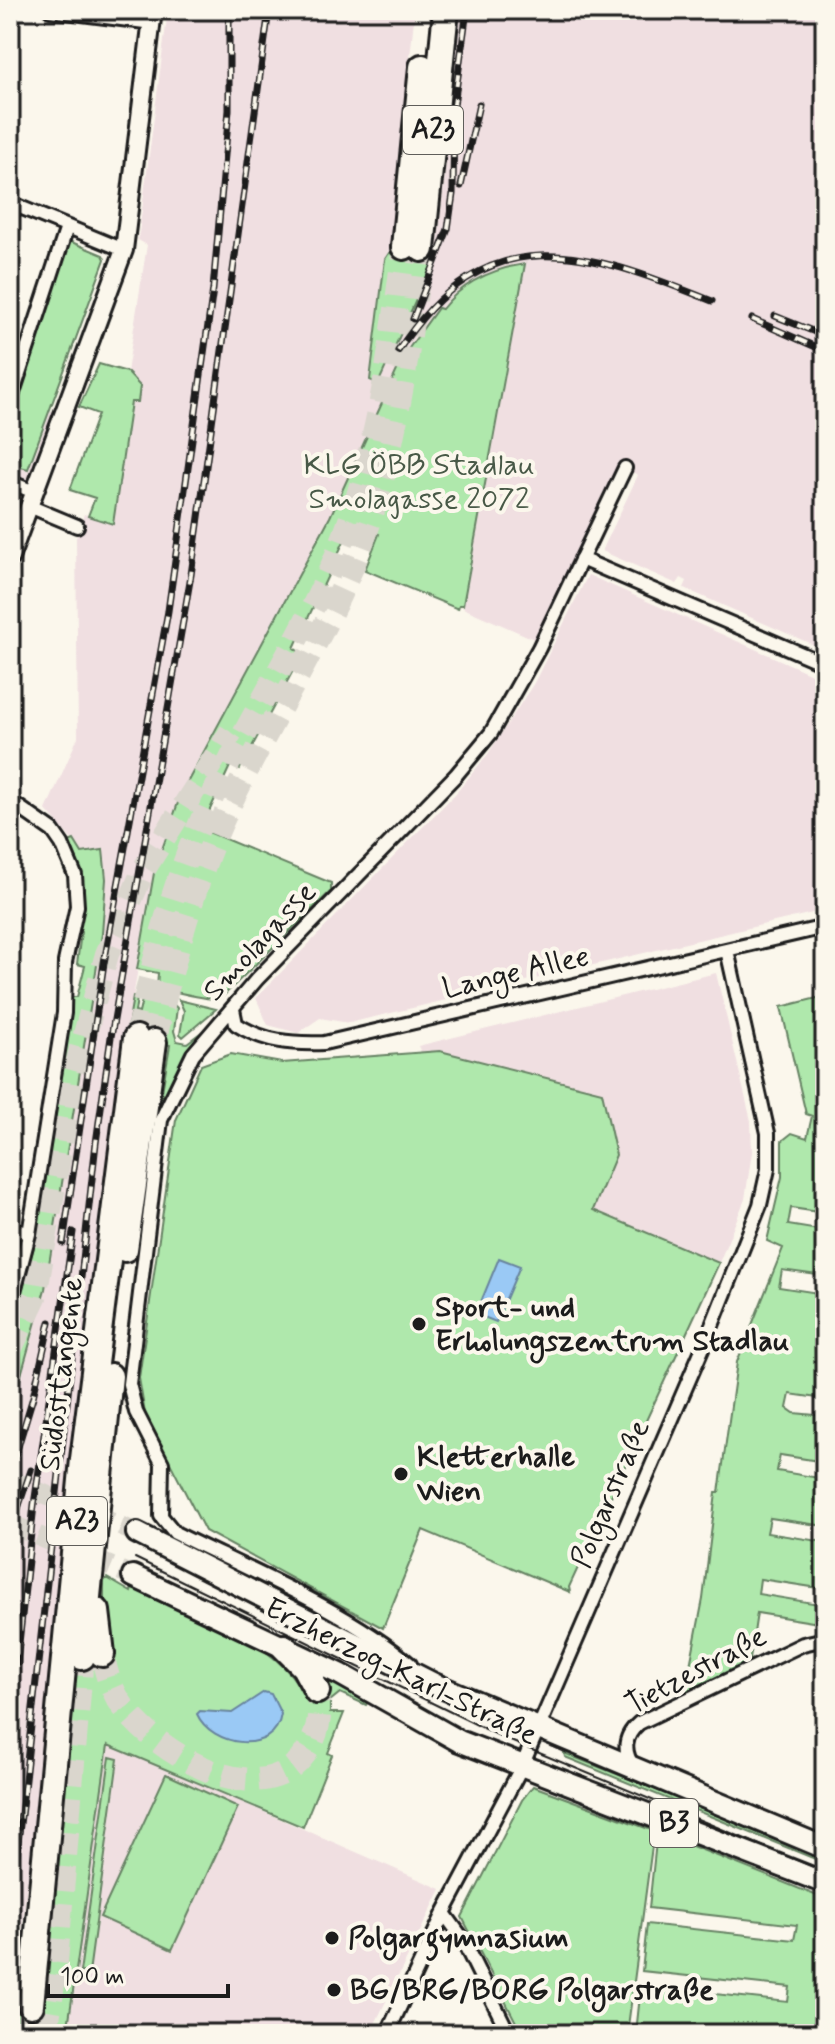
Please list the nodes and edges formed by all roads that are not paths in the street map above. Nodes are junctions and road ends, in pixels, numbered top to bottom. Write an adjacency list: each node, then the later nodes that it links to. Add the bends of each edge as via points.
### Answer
1 (50, 10): 4 (street)
2 (430, 10): 3 (highway, A23, via 413,248)
3 (446, 10)
4 (153, 17): 7 (street)
5 (10, 203): 6 (street)
6 (67, 227): 7 (street); 8 (street)
7 (124, 250): 11 (street)
8 (10, 402)
9 (625, 468): 14 (street, Smolagasse)
10 (10, 482): 11 (street)
11 (32, 499): 12 (street); 13 (street)
12 (77, 526)
13 (10, 558)
14 (581, 559): 15 (street); 19 (street, Smolagasse, via 491,733)
15 (825, 664)
16 (10, 801): 21 (street, via 45,825 69,858 77,906)
17 (825, 927): 18 (street, Lange Allee)
18 (727, 950): 19 (street, Lange Allee, via 324,1043 264,1039 236,1024); 31 (street, Polgarstraße, via 768,1133 760,1205)
19 (233, 1009): 23 (street, Smolagasse, via 193,1054 161,1120 129,1384 136,1412 162,1463)
20 (10, 1228): 21 (street)
21 (29, 1234): 22 (street)
22 (10, 1307)
23 (161, 1516): 29 (street, Erzherzog-Karl-Straße, via 175,1533 392,1648)
24 (137, 1533): 29 (main road, Erzherzog-Karl-Straße / B3)
25 (133, 1576): 27 (main road, Erzherzog-Karl-Straße / B3)
26 (825, 1639): 33 (street, Tietzestraße, via 803,1644 639,1723 628,1733 625,1749)
27 (284, 1647): 30 (highway); 32 (main road, Erzherzog-Karl-Straße / B3, via 422,1722)
28 (92, 1655): 37 (highway, Südosttangente / A23, via 88,1586 145,1040 83,1459)
29 (434, 1684): 31 (main road, Erzherzog-Karl-Straße / B3)
30 (317, 1691)
31 (538, 1729): 32 (street, Polgarstraße); 33 (main road, Erzherzog-Karl-Straße / B3)
32 (522, 1766): 35 (main road, Erzherzog-Karl-Straße / B3); 36 (street, Polgarstraße)
33 (636, 1772): 34 (main road, Erzherzog-Karl-Straße / B3)
34 (825, 1848)
35 (825, 1883)
36 (444, 1913): 38 (street, Polgarstraße); 39 (street)
37 (31, 2005)
38 (387, 2034)
39 (509, 2034)

